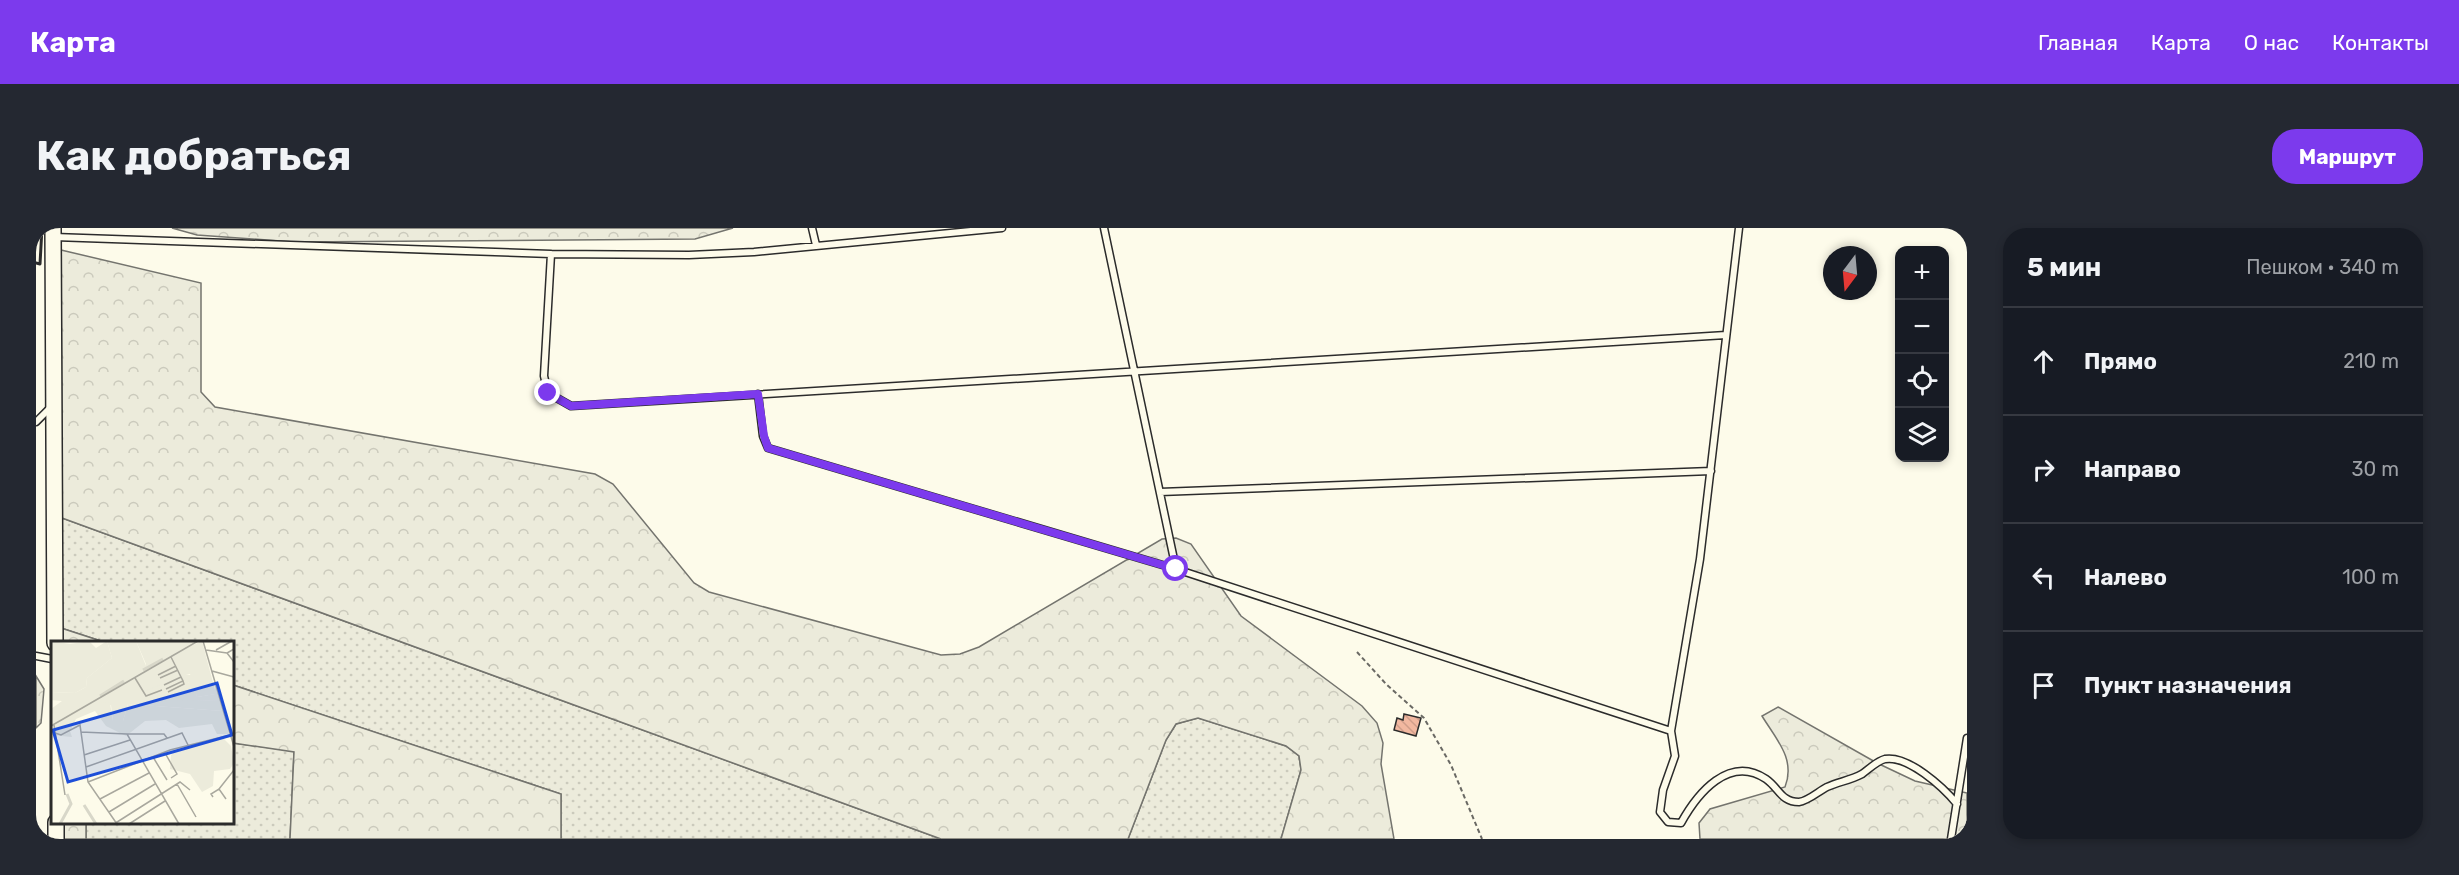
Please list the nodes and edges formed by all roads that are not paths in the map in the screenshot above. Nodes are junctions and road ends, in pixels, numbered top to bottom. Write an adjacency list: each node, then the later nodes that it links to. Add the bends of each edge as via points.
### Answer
1 (812, 228): 7 (lane)
2 (1002, 228): 5 (lane)
3 (1104, 228): 10 (lane)
4 (1739, 228): 9 (lane)
5 (960, 230): 7 (lane)
6 (53, 233): 8 (lane); 12 (street)
7 (816, 245): 8 (lane, via 689,255)
8 (551, 254): 11 (lane, via 544,376 548,393 571,406)
9 (1726, 335): 10 (lane); 14 (lane)
10 (1134, 371): 11 (lane); 15 (lane)
11 (758, 394): 16 (lane, via 768,448)
12 (54, 404): 13 (lane); 17 (street)
13 (36, 422)
14 (1711, 471): 15 (lane); 20 (lane)
15 (1160, 492): 16 (lane)
16 (1176, 569): 20 (lane)
17 (55, 641)
18 (36, 656): 19 (lane)
19 (51, 659)
20 (1671, 731): 22 (lane, via 1676,756 1663,790 1660,812 1668,822 1681,824 1691,805 1715,779 1728,772 1749,772 1767,780 1785,799 1801,802 1861,774 1883,759 1899,759 1947,792)
21 (1967, 738): 22 (lane)
22 (1957, 804): 23 (lane)
23 (1951, 839)

